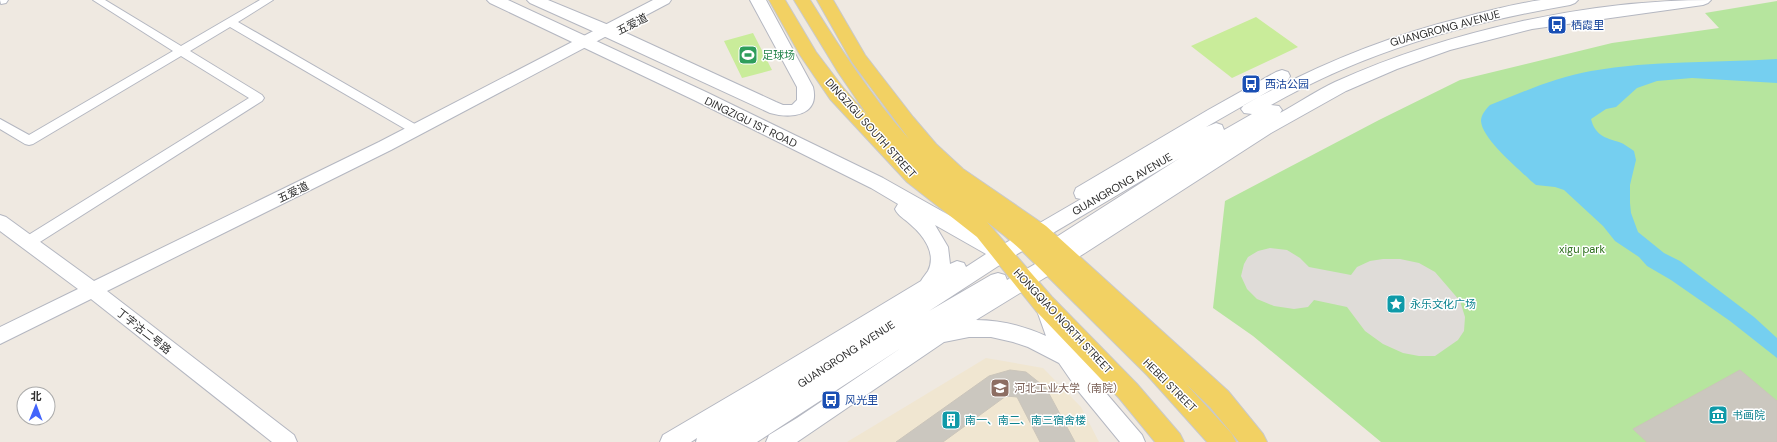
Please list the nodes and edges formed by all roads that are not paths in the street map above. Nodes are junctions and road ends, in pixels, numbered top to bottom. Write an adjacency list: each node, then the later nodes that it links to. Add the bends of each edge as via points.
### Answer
1 (98, 0): 18 (street)
2 (268, 0): 15 (street)
3 (495, 0): 17 (main road, DINGZIGU 1ST ROAD)
4 (535, 0): 16 (main road, DINGZIGU 1ST ROAD)
5 (664, 0): 16 (street, 五爱道)
6 (678, 0): 16 (street, 五爱道)
7 (758, 0): 16 (main road, DINGZIGU 1ST ROAD, via 808,94 797,109 788,111 770,106)
8 (777, 0): 25 (main road, DINGZIGU SOUTH STREET, via 809,55 837,94 914,177 975,223)
9 (802, 0): 23 (main road, DINGZIGU SOUTH STREET, via 856,84 907,148 942,182)
10 (825, 0): 23 (main road, via 858,58 906,122 956,174)
11 (1516, 0): 23 (main road, via 1403,27 1299,67 1214,114)
12 (1570, 0): 23 (main road, GUANGRONG AVENUE, via 1521,8 1443,27 1352,58 1271,97 1116,188)
13 (1637, 0): 26 (main road, GUANGRONG AVENUE, via 1547,13 1481,27 1413,46 1352,70 1240,129)
14 (1703, 0): 26 (main road, via 1532,24 1445,46 1392,66 1340,87)
15 (230, 22): 18 (street); 20 (street)
16 (609, 32): 17 (street, 五爱道)
17 (583, 42): 20 (street, 五爱道); 21 (main road, DINGZIGU 1ST ROAD, via 700,96)
18 (181, 51): 19 (street, via 29,141); 24 (street, via 258,98)
19 (0, 123)
20 (416, 130): 29 (street, 五爱道)
21 (851, 171): 25 (main road, DINGZIGU 1ST ROAD); 28 (main road, via 912,215 930,233 937,246 940,262 936,275)
22 (0, 222): 24 (street, 丁字沽二号路)
23 (1027, 233): 25 (main road, GUANGRONG AVENUE); 26 (main road)
24 (27, 243): 29 (street, 丁字沽二号路)
25 (996, 249): 27 (main road, HONGQIAO NORTH STREET); 28 (main road); 37 (main road, GUANGRONG AVENUE)
26 (1052, 256): 27 (main road, GUANGRONG AVENUE); 42 (main road, via 1116,329 1204,419); 43 (main road, via 1219,399)
27 (1020, 275): 30 (main road, HONGQIAO NORTH STREET); 32 (main road); 38 (main road, GUANGRONG AVENUE, via 967,298)
28 (929, 285): 36 (main road)
29 (92, 290): 31 (street, 五爱道); 35 (street, 丁字沽二号路)
30 (1044, 304): 33 (main road); 34 (main road, HONGQIAO NORTH STREET)
31 (0, 336)
32 (931, 340): 33 (main road, via 955,331 993,329 1028,338); 39 (main road)
33 (1067, 357): 34 (main road); 40 (main road, via 1099,403)
34 (1128, 391): 41 (main road, HONGQIAO NORTH STREET)
35 (287, 442)
36 (671, 442)
37 (707, 442)
38 (738, 442)
39 (777, 442)
40 (1134, 442)
41 (1171, 442)
42 (1223, 442)
43 (1254, 442)

